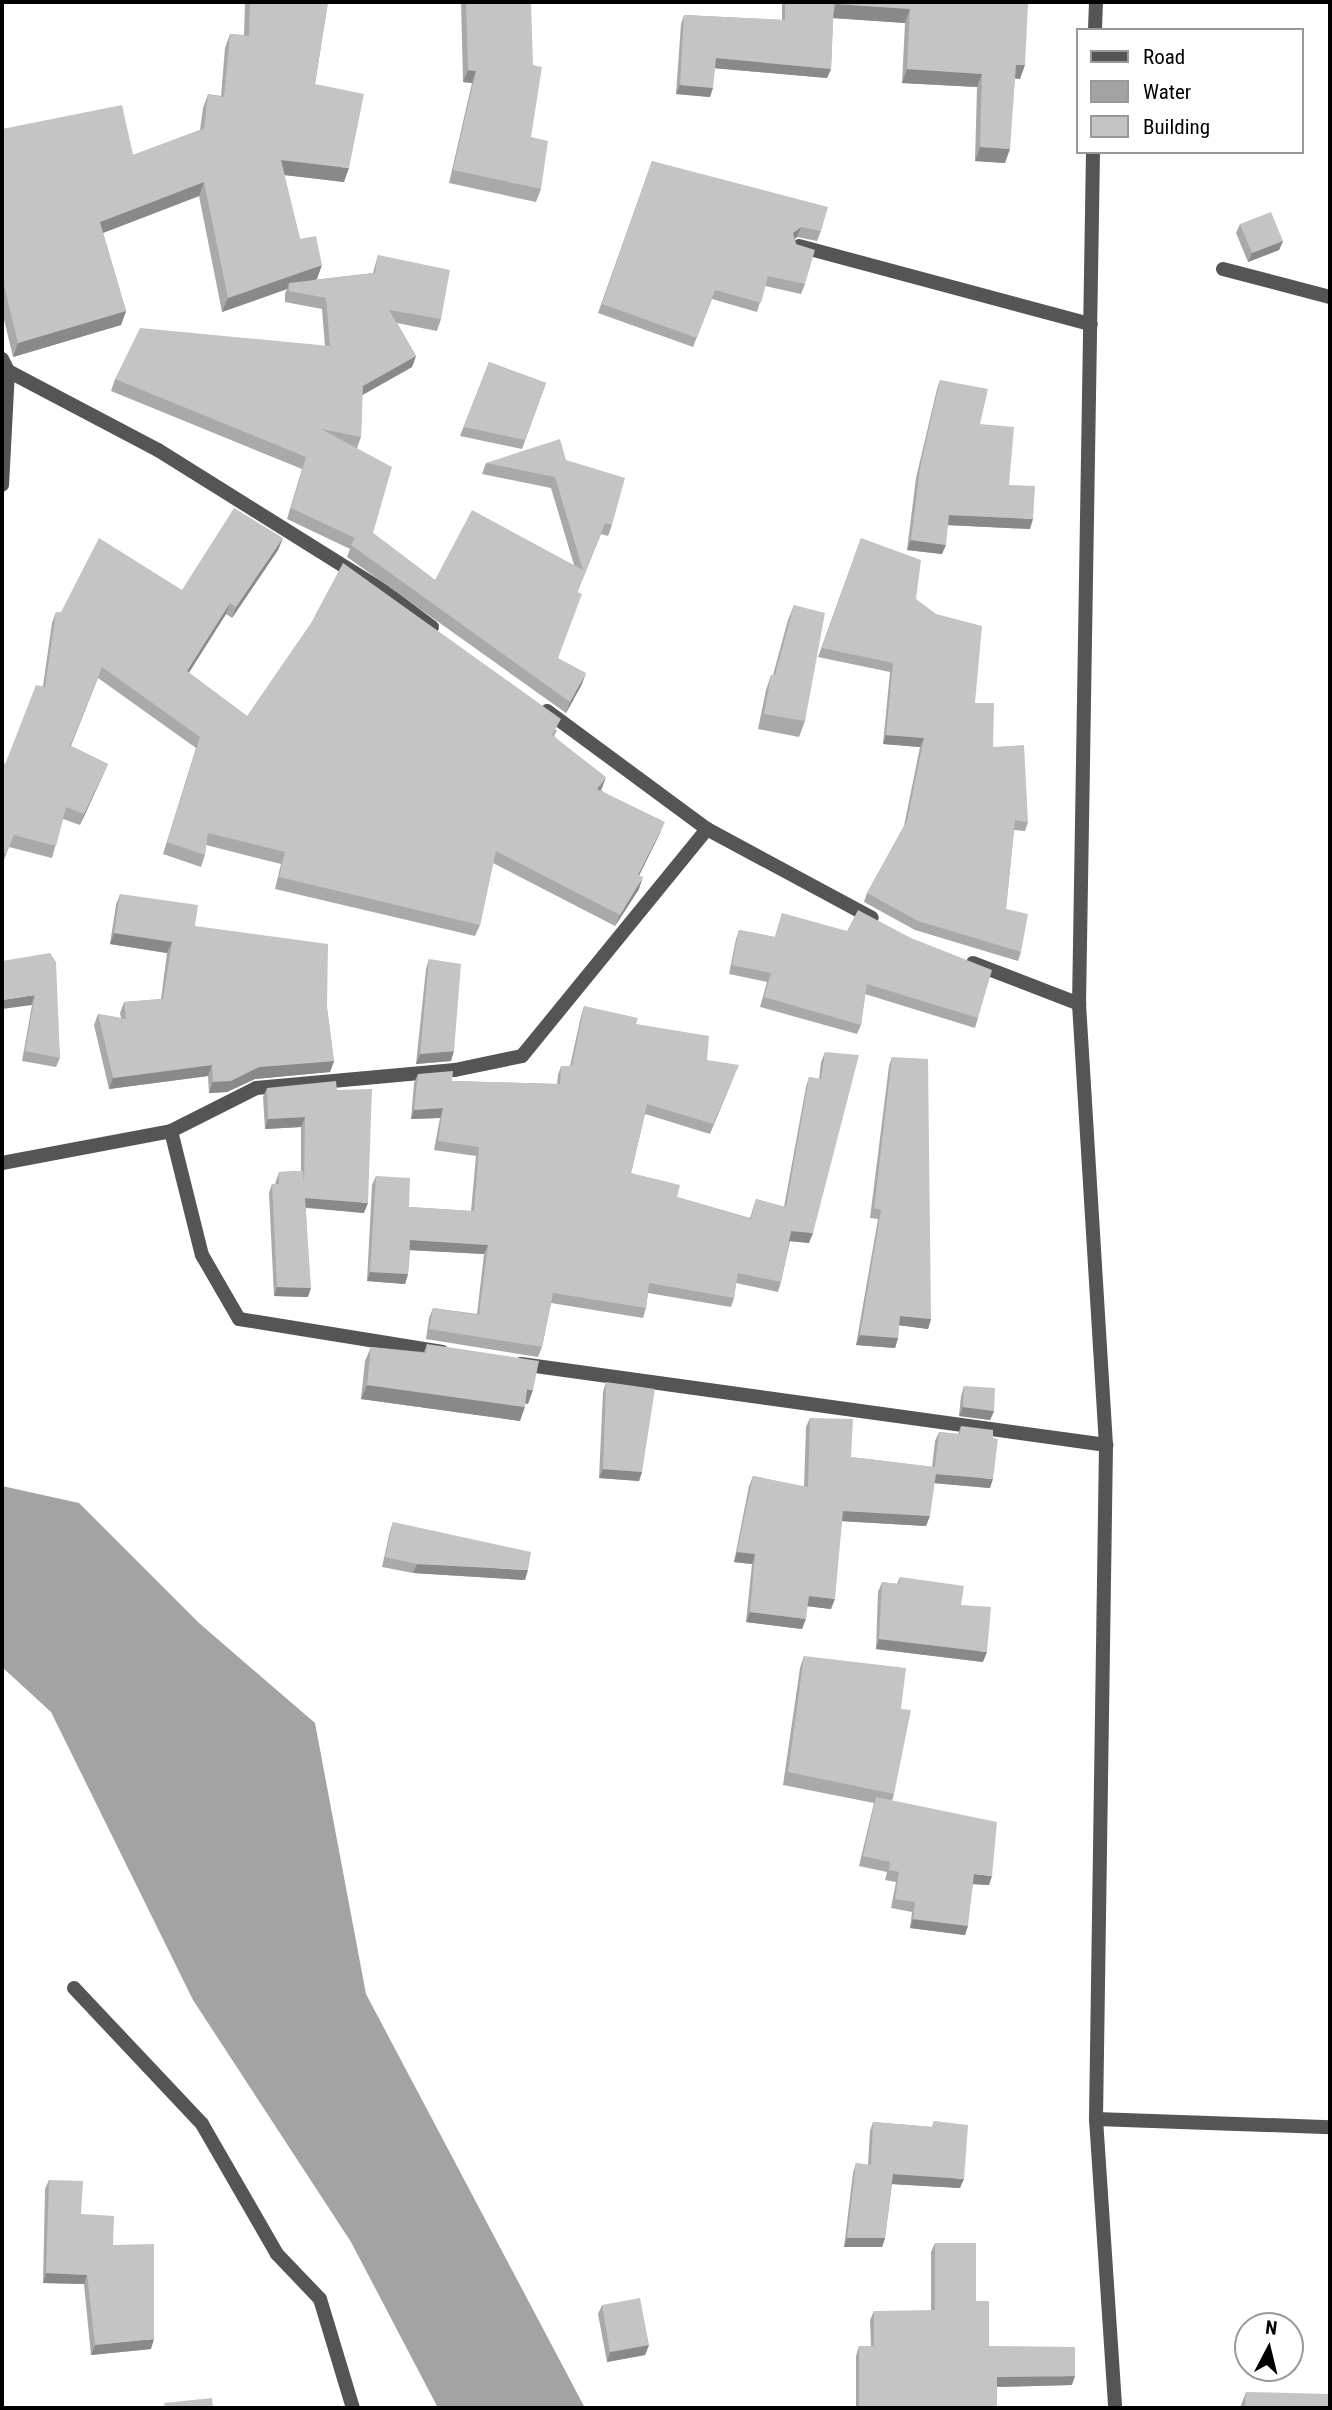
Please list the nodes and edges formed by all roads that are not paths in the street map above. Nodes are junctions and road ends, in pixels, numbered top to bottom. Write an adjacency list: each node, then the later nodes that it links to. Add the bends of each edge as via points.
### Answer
1 (1096, 2): 2 (street)
2 (1095, 28)
3 (1093, 154): 7 (street)
4 (799, 246): 7 (street)
5 (1223, 269): 6 (street)
6 (1330, 297)
7 (1091, 324): 15 (street)
8 (5, 365): 9 (street); 10 (street, via 158,450 384,591)
9 (2, 485)
10 (440, 633)
11 (529, 698): 12 (street)
12 (707, 829): 13 (street); 16 (street, via 522,1056 455,1070 256,1088)
13 (887, 926)
14 (962, 959): 15 (street)
15 (1079, 1004): 20 (street)
16 (171, 1131): 17 (street); 18 (street, via 202,1255 239,1319)
17 (2, 1163)
18 (459, 1355)
19 (500, 1361): 20 (street)
20 (1106, 1445): 22 (street)
21 (74, 1988): 24 (street, via 202,2124 277,2254 320,2299)
22 (1096, 2119): 23 (street); 25 (street)
23 (1330, 2127)
24 (353, 2408)
25 (1115, 2408)

